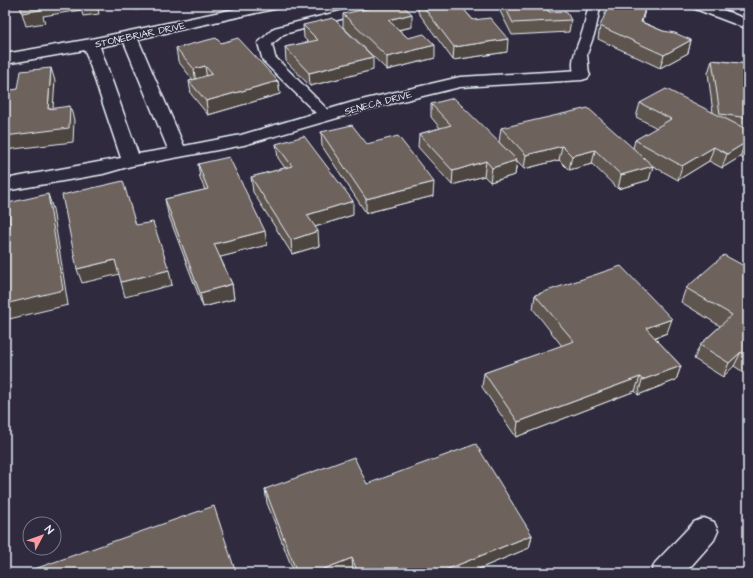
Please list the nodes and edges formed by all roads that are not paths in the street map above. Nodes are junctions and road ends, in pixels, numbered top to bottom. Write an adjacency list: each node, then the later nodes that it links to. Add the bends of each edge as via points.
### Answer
1 (274, 5): 6 (street, STONEBRIAR DRIVE)
2 (379, 5): 10 (lane, via 280,31 265,43 268,58)
3 (593, 5): 9 (lane, via 589,32 580,54)
4 (698, 5): 5 (street)
5 (748, 25)
6 (129, 36): 7 (street, STONEBRIAR DRIVE); 11 (street)
7 (91, 44): 8 (street, STONEBRIAR DRIVE); 12 (street)
8 (5, 59)
9 (582, 75): 10 (street, SENECA DRIVE, via 460,82)
10 (327, 116): 11 (street, SENECA DRIVE, via 244,140)
11 (178, 152): 12 (street, SENECA DRIVE)
12 (131, 161): 13 (street, SENECA DRIVE)
13 (5, 185)
14 (704, 531): 15 (street)
15 (666, 573)

